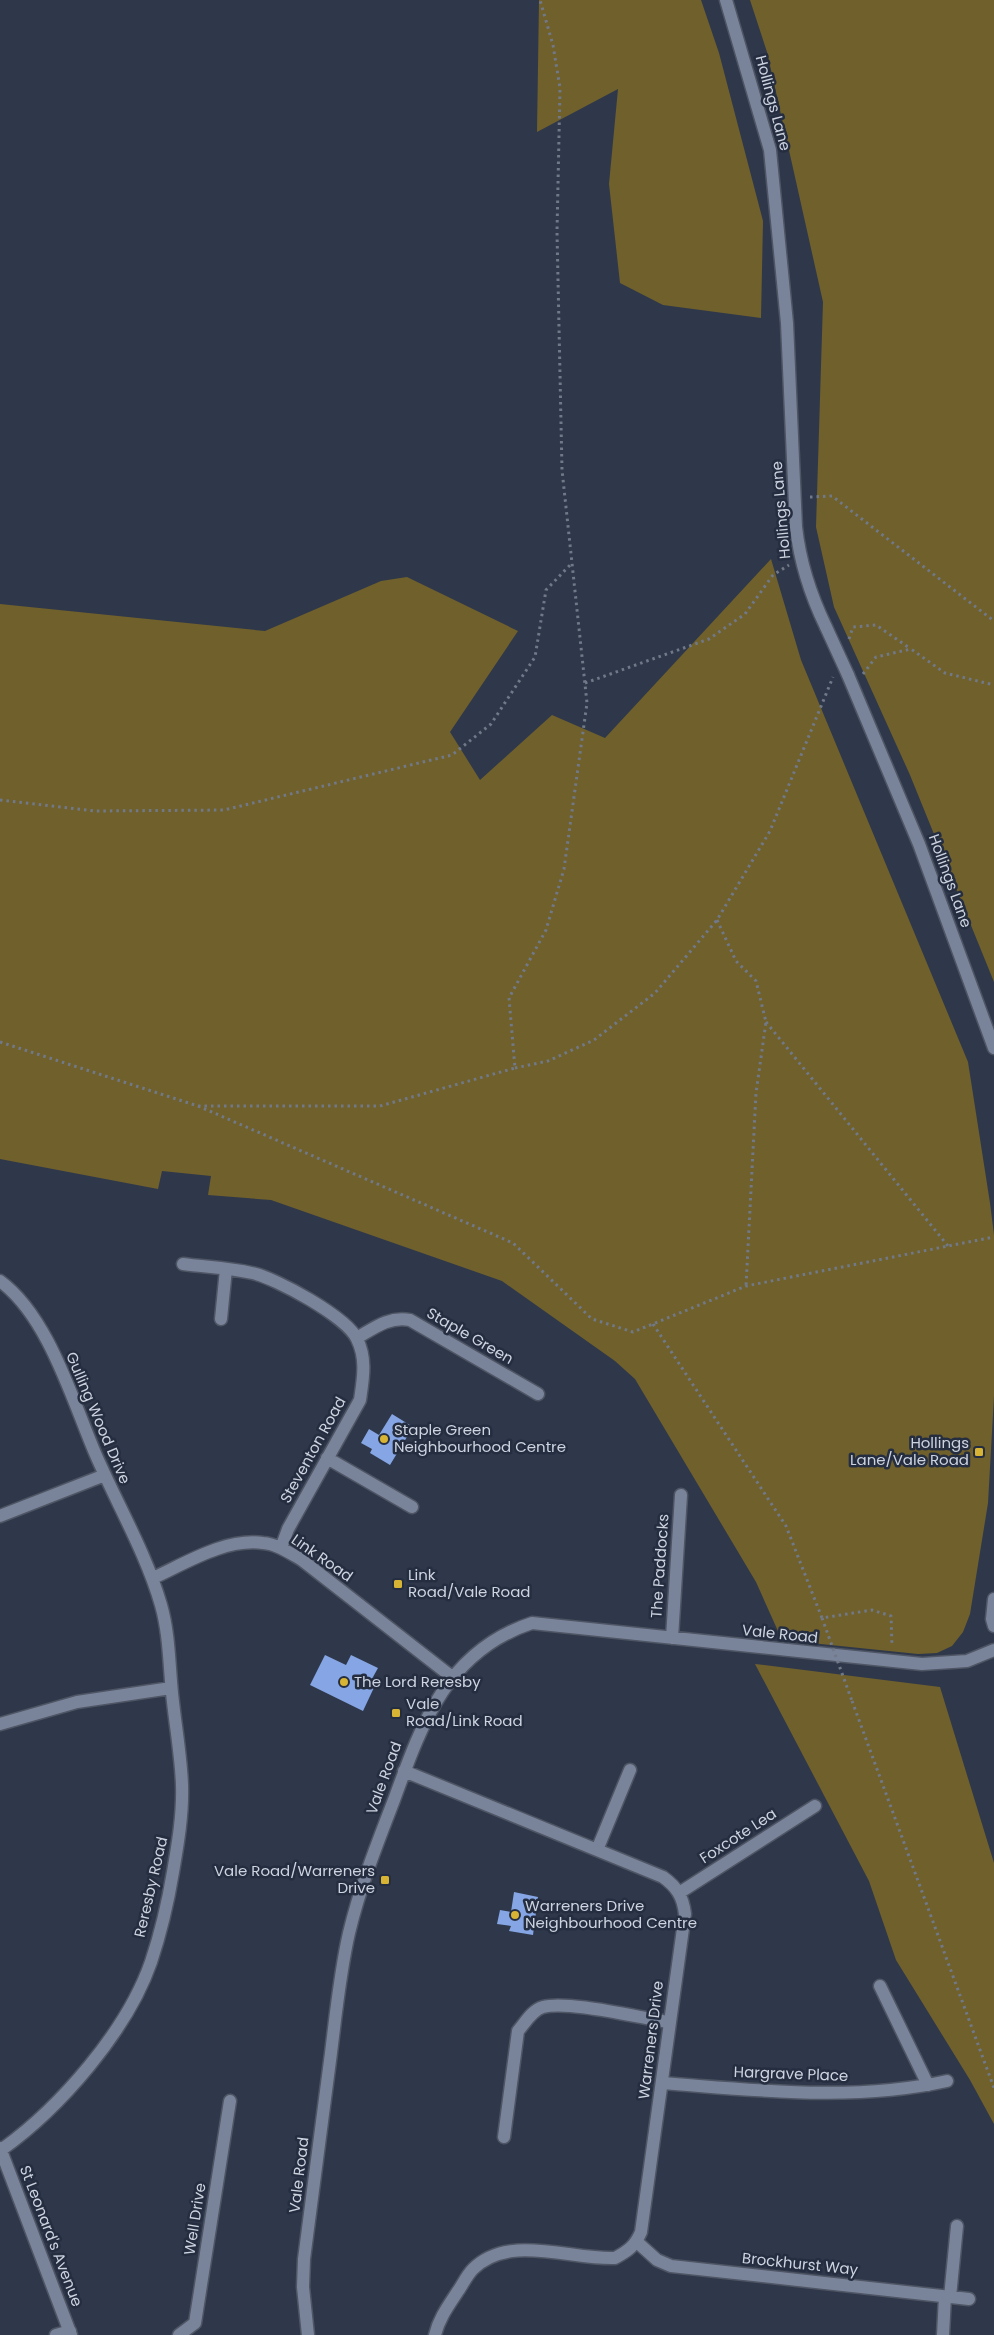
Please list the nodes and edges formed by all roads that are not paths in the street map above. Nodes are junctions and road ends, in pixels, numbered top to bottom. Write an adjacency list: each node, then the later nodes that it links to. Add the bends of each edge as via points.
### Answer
1 (726, 0): 2 (street, Hollings Lane, bridge, via 770,150 787,323 794,498 800,559 813,600 854,688 919,844)
2 (994, 1048)
3 (183, 1264): 4 (street, Steventon Road)
4 (226, 1269): 6 (street); 7 (street, Steventon Road, via 268,1278 331,1313)
5 (0, 1281): 10 (street, Gulling Wood Drive, via 14,1291 31,1311 45,1335)
6 (222, 1319)
7 (357, 1338): 8 (street, Staple Green, via 386,1322 398,1318 410,1320); 9 (street, Steventon Road, via 364,1356 360,1400)
8 (538, 1394)
9 (326, 1458): 12 (street); 14 (street, Steventon Road)
10 (105, 1476): 13 (street); 15 (street, Gulling Wood Drive)
11 (680, 1495): 18 (street, The Paddocks)
12 (412, 1507)
13 (0, 1516)
14 (281, 1548): 15 (street, Link Road, via 243,1542 218,1549); 20 (street, Link Road, via 302,1560)
15 (153, 1578): 21 (street, Reresby Road, via 164,1618)
16 (994, 1599): 17 (street)
17 (994, 1626)
18 (672, 1638): 19 (street, Vale Road, via 943,1664 967,1661); 20 (street, Vale Road, via 532,1623 508,1631)
19 (994, 1650)
20 (452, 1677): 24 (street, Vale Road, via 419,1730)
21 (171, 1688): 22 (street, via 76,1702); 35 (street, Reresby Road, via 182,1785 180,1831 167,1905 150,1963 135,1997 79,2077 39,2120)
22 (0, 1724)
23 (630, 1770): 26 (street)
24 (404, 1771): 26 (street); 43 (street, Vale Road, via 363,1881 347,1943 304,2260)
25 (814, 1806): 27 (street, Foxcote Lea)
26 (597, 1850): 27 (street, via 663,1877)
27 (679, 1893): 29 (street, Warreners Drive, via 684,1901 685,1914)
28 (880, 1986): 32 (street)
29 (669, 2022): 31 (street, Warreners Drive); 34 (street, via 559,2004 541,2008 518,2031)
30 (947, 2081): 32 (street, Hargrave Place)
31 (662, 2083): 32 (street, Hargrave Place, via 812,2094); 37 (street, Warreners Drive)
32 (928, 2085)
33 (230, 2101): 42 (street, Well Drive, via 195,2323)
34 (504, 2137)
35 (0, 2149): 40 (street, St Leonard's Avenue)
36 (957, 2226): 38 (street)
37 (637, 2242): 38 (street, Brockhurst Way, via 657,2260 671,2266); 44 (street, via 628,2252 615,2258 523,2250 503,2252 473,2269 445,2310)
38 (948, 2296): 39 (street, Brockhurst Way); 45 (street)
39 (969, 2299)
40 (70, 2333): 41 (street)
41 (56, 2335)
42 (179, 2335)
43 (308, 2335)
44 (435, 2335)
45 (943, 2335)

